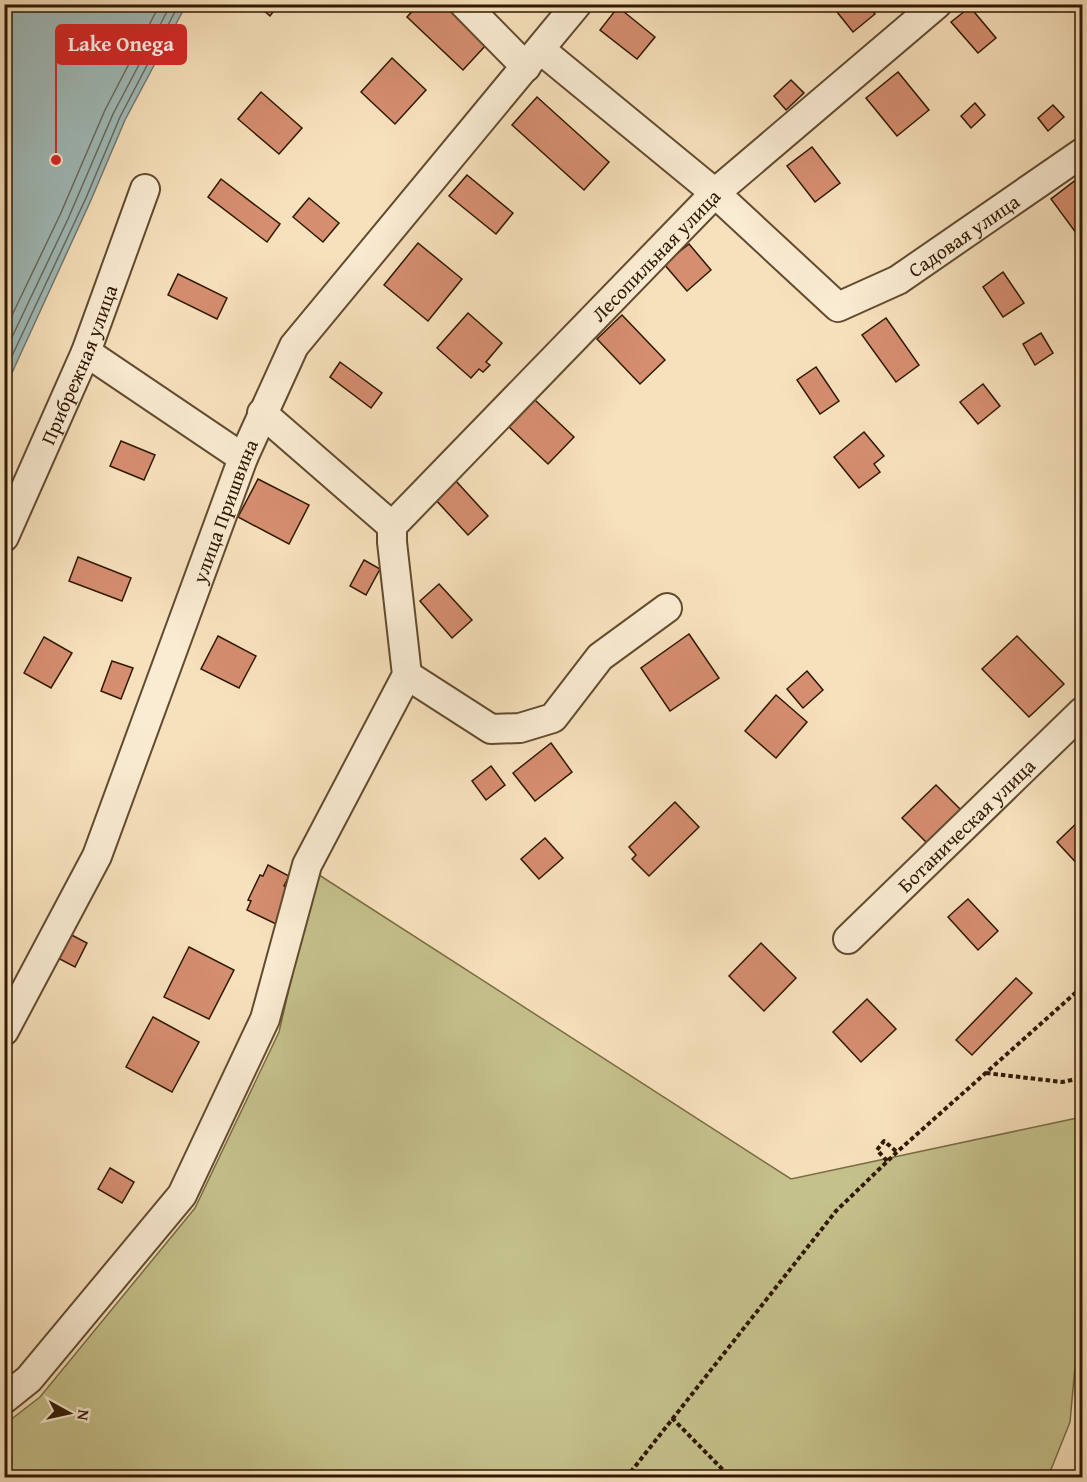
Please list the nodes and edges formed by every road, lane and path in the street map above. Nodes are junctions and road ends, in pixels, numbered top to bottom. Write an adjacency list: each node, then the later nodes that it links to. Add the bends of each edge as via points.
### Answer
1 (465, 4): 4 (street)
2 (577, 4): 4 (street, улица Пришвина)
3 (937, 4): 7 (street, Лесопильная улица)
4 (533, 59): 7 (street); 9 (street, улица Пришвина, via 294,346)
5 (1083, 153): 7 (street, Садовая улица, via 898,280 838,307)
6 (144, 189): 8 (street, Прибрежная улица)
7 (715, 193): 11 (street, Лесопильная улица)
8 (86, 352): 10 (street); 12 (street, Прибрежная улица)
9 (262, 413): 10 (street, улица Пришвина); 11 (street)
10 (243, 458): 18 (street, улица Пришвина, via 97,856)
11 (392, 526): 14 (street)
12 (4, 537)
13 (667, 608): 14 (street, via 600,657 553,717 520,728 491,729)
14 (407, 675): 23 (street, via 307,865 265,1019 182,1195 29,1379)
15 (1083, 712): 16 (street, Ботаническая улица)
16 (848, 939)
17 (1083, 987): 19 (path)
18 (4, 1030)
19 (986, 1073): 20 (path, via 1062,1082); 21 (path)
20 (1083, 1078)
21 (897, 1152): 22 (path); 22 (path, via 884,1141 877,1149)
22 (887, 1161): 24 (path, via 836,1210)
23 (4, 1399)
24 (672, 1418): 25 (path); 26 (path)
25 (626, 1478)
26 (730, 1478)

